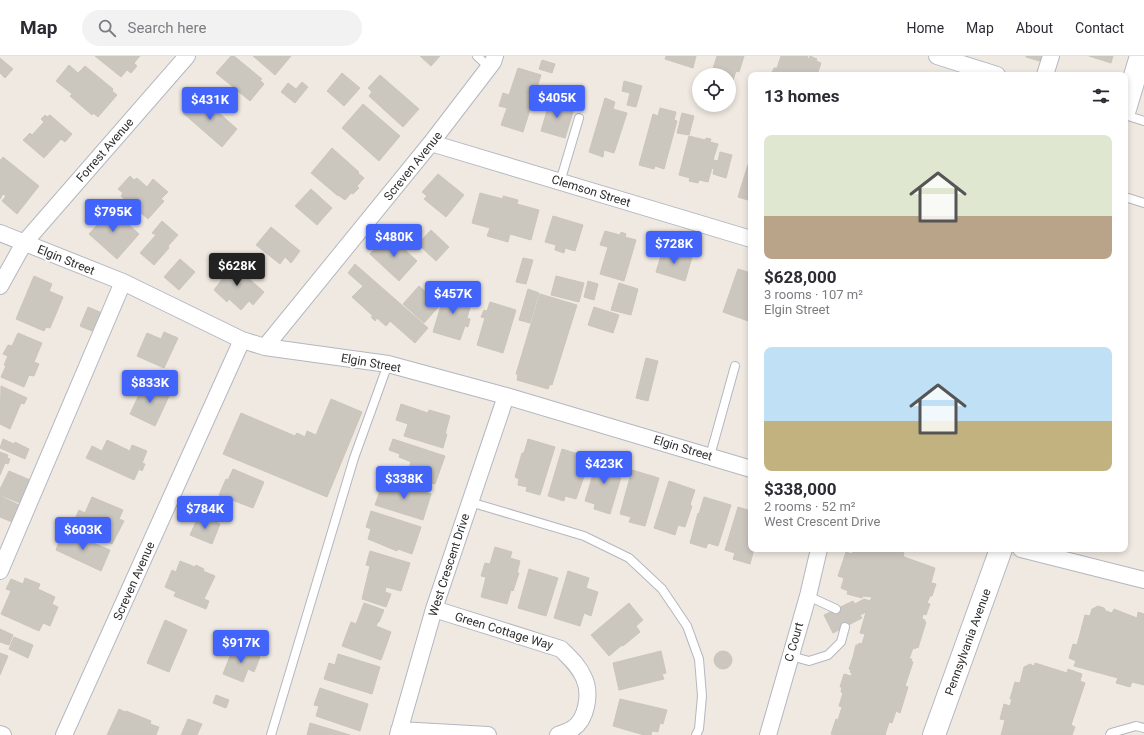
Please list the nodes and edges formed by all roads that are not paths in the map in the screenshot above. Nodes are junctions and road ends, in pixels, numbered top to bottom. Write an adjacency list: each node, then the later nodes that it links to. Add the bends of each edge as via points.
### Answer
1 (187, 56): 19 (street, Forrest Avenue)
2 (477, 56): 6 (lane)
3 (937, 56): 7 (street)
4 (1051, 56): 8 (street)
5 (1141, 56): 9 (main road)
6 (492, 61): 13 (street, Screven Avenue)
7 (988, 72)
8 (1046, 72)
9 (1128, 99)
10 (1128, 116): 12 (lane)
11 (579, 118): 14 (lane)
12 (1144, 121)
13 (431, 143): 14 (street, Clemson Street); 23 (street, Screven Avenue)
14 (560, 182): 18 (street, Clemson Street)
15 (1128, 198): 16 (lane)
16 (1144, 202)
17 (0, 233): 19 (street, Elgin Street)
18 (748, 238)
19 (24, 243): 20 (street, Elgin Street); 21 (street, Forrest Avenue)
20 (123, 282): 22 (street, Elgin Street); 33 (street)
21 (0, 286)
22 (242, 340): 23 (street, Elgin Street); 42 (street, Screven Avenue)
23 (265, 347): 24 (street, Elgin Street)
24 (388, 364): 26 (street, Elgin Street); 43 (lane, via 354,458)
25 (735, 366): 27 (lane)
26 (506, 396): 27 (street, Elgin Street); 29 (street, West Crescent Drive)
27 (710, 456): 28 (street, Elgin Street)
28 (748, 468)
29 (470, 502): 36 (street, West Crescent Drive); 46 (lane, via 584,536 629,558 662,589 687,626 699,659 702,696 699,729)
30 (818, 552): 35 (street, C Court)
31 (1000, 552): 48 (main road, Pennsylvania Avenue)
32 (1033, 552): 34 (street)
33 (0, 571)
34 (1144, 580)
35 (808, 596): 37 (lane); 39 (street, C Court)
36 (434, 609): 41 (street, West Crescent Drive); 45 (street, Green Cottage Way, via 561,649 575,663 585,680 585,715 573,729)
37 (836, 609)
38 (845, 627): 39 (lane, via 841,642 828,655 809,661)
39 (790, 656): 47 (street, C Court)
40 (1144, 728): 49 (lane, via 1136,726)
41 (398, 732): 44 (street)
42 (64, 735)
43 (270, 735)
44 (488, 735)
45 (558, 735)
46 (696, 735)
47 (768, 735)
48 (934, 735)
49 (1110, 735)

